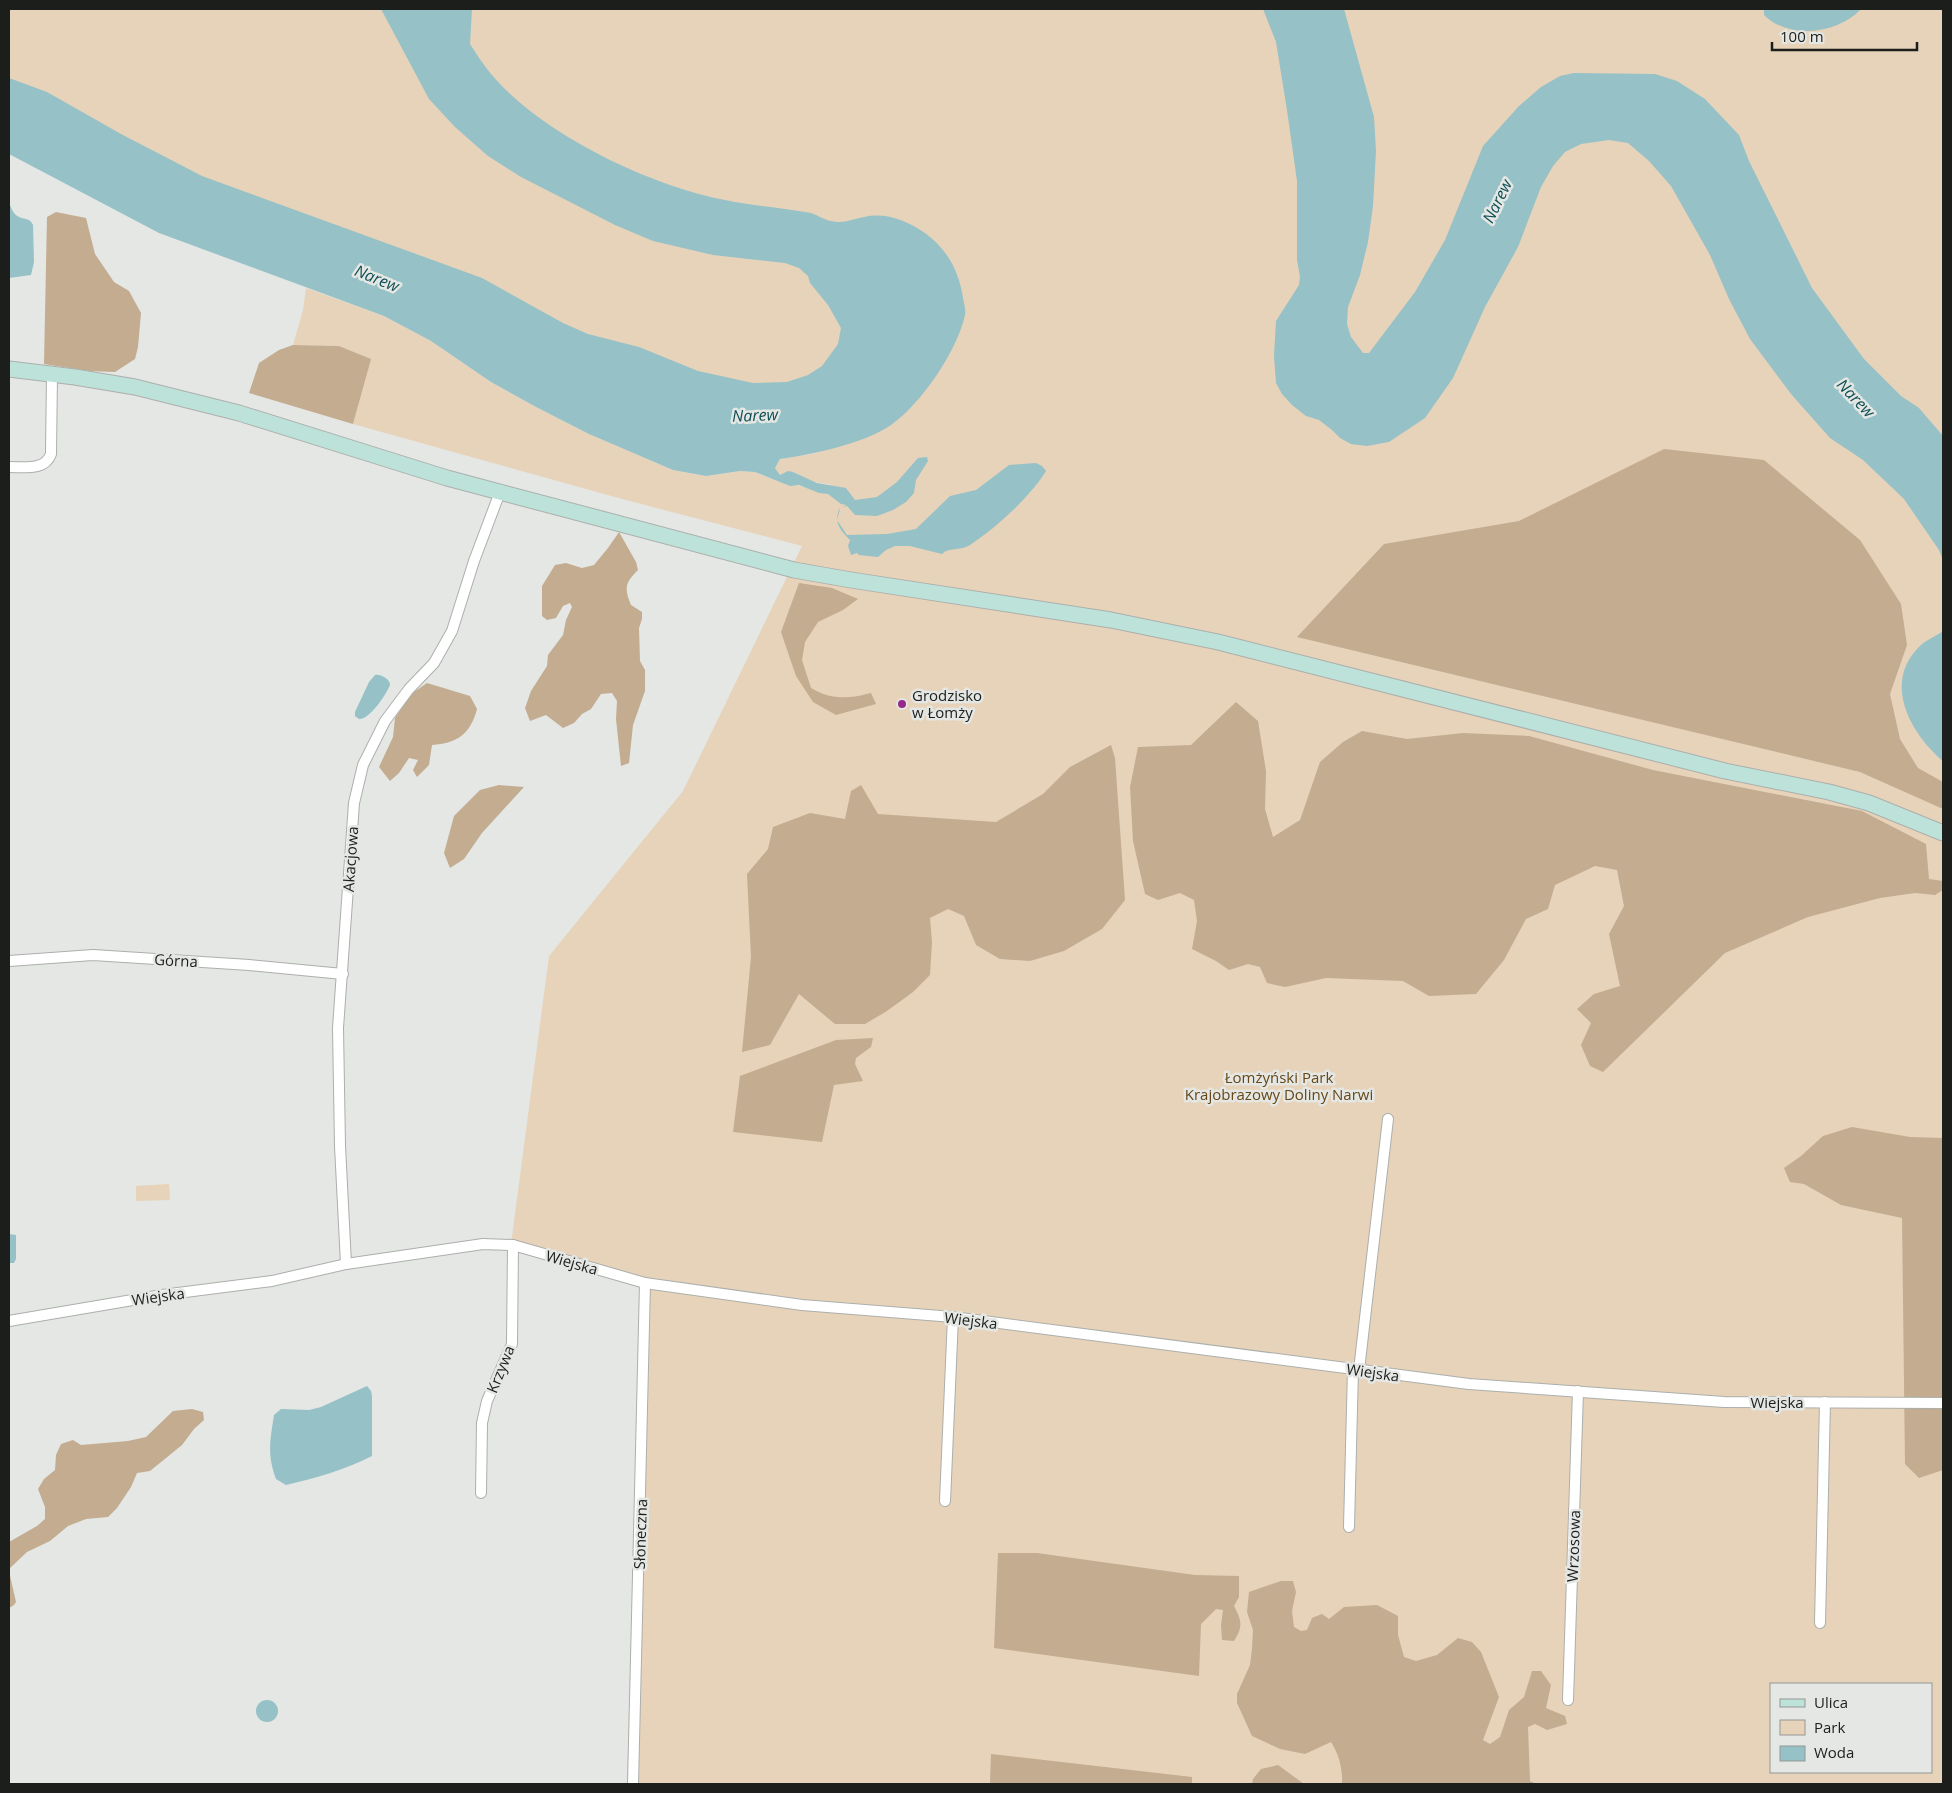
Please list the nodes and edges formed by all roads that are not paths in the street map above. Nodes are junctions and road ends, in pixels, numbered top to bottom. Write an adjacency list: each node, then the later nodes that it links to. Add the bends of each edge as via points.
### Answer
1 (9, 370): 2 (street)
2 (52, 374): 3 (street, via 49,460 36,467); 4 (street, via 135,387 240,413 366,454)
3 (9, 467)
4 (500, 492): 5 (street, via 794,570 1110,620 1218,642 1726,771 1829,792 1869,803); 7 (street, Akacjowa, via 452,631 434,663 385,721 363,765 354,803)
5 (1943, 833)
6 (9, 961): 7 (street, Górna, via 93,955)
7 (343, 974): 10 (street, Akacjowa, via 338,1028)
8 (1388, 1119): 14 (street)
9 (513, 1245): 10 (street, Wiejska, via 483,1244); 11 (street, Wiejska); 18 (street, Krzywa, via 512,1344 484,1410)
10 (346, 1264): 13 (street, Wiejska, via 272,1281 162,1295)
11 (645, 1283): 12 (street, Wiejska, via 802,1305); 23 (street, Słoneczna)
12 (953, 1317): 14 (street, Wiejska); 19 (street)
13 (9, 1321)
14 (1356, 1370): 15 (street, Wiejska, via 1469,1384); 20 (street)
15 (1578, 1391): 16 (street, Wiejska, via 1724,1402); 22 (street, Wrzosowa)
16 (1824, 1402): 17 (street, Wiejska); 21 (street)
17 (1943, 1403)
18 (481, 1493)
19 (945, 1501)
20 (1349, 1527)
21 (1820, 1623)
22 (1568, 1700)
23 (633, 1784)

